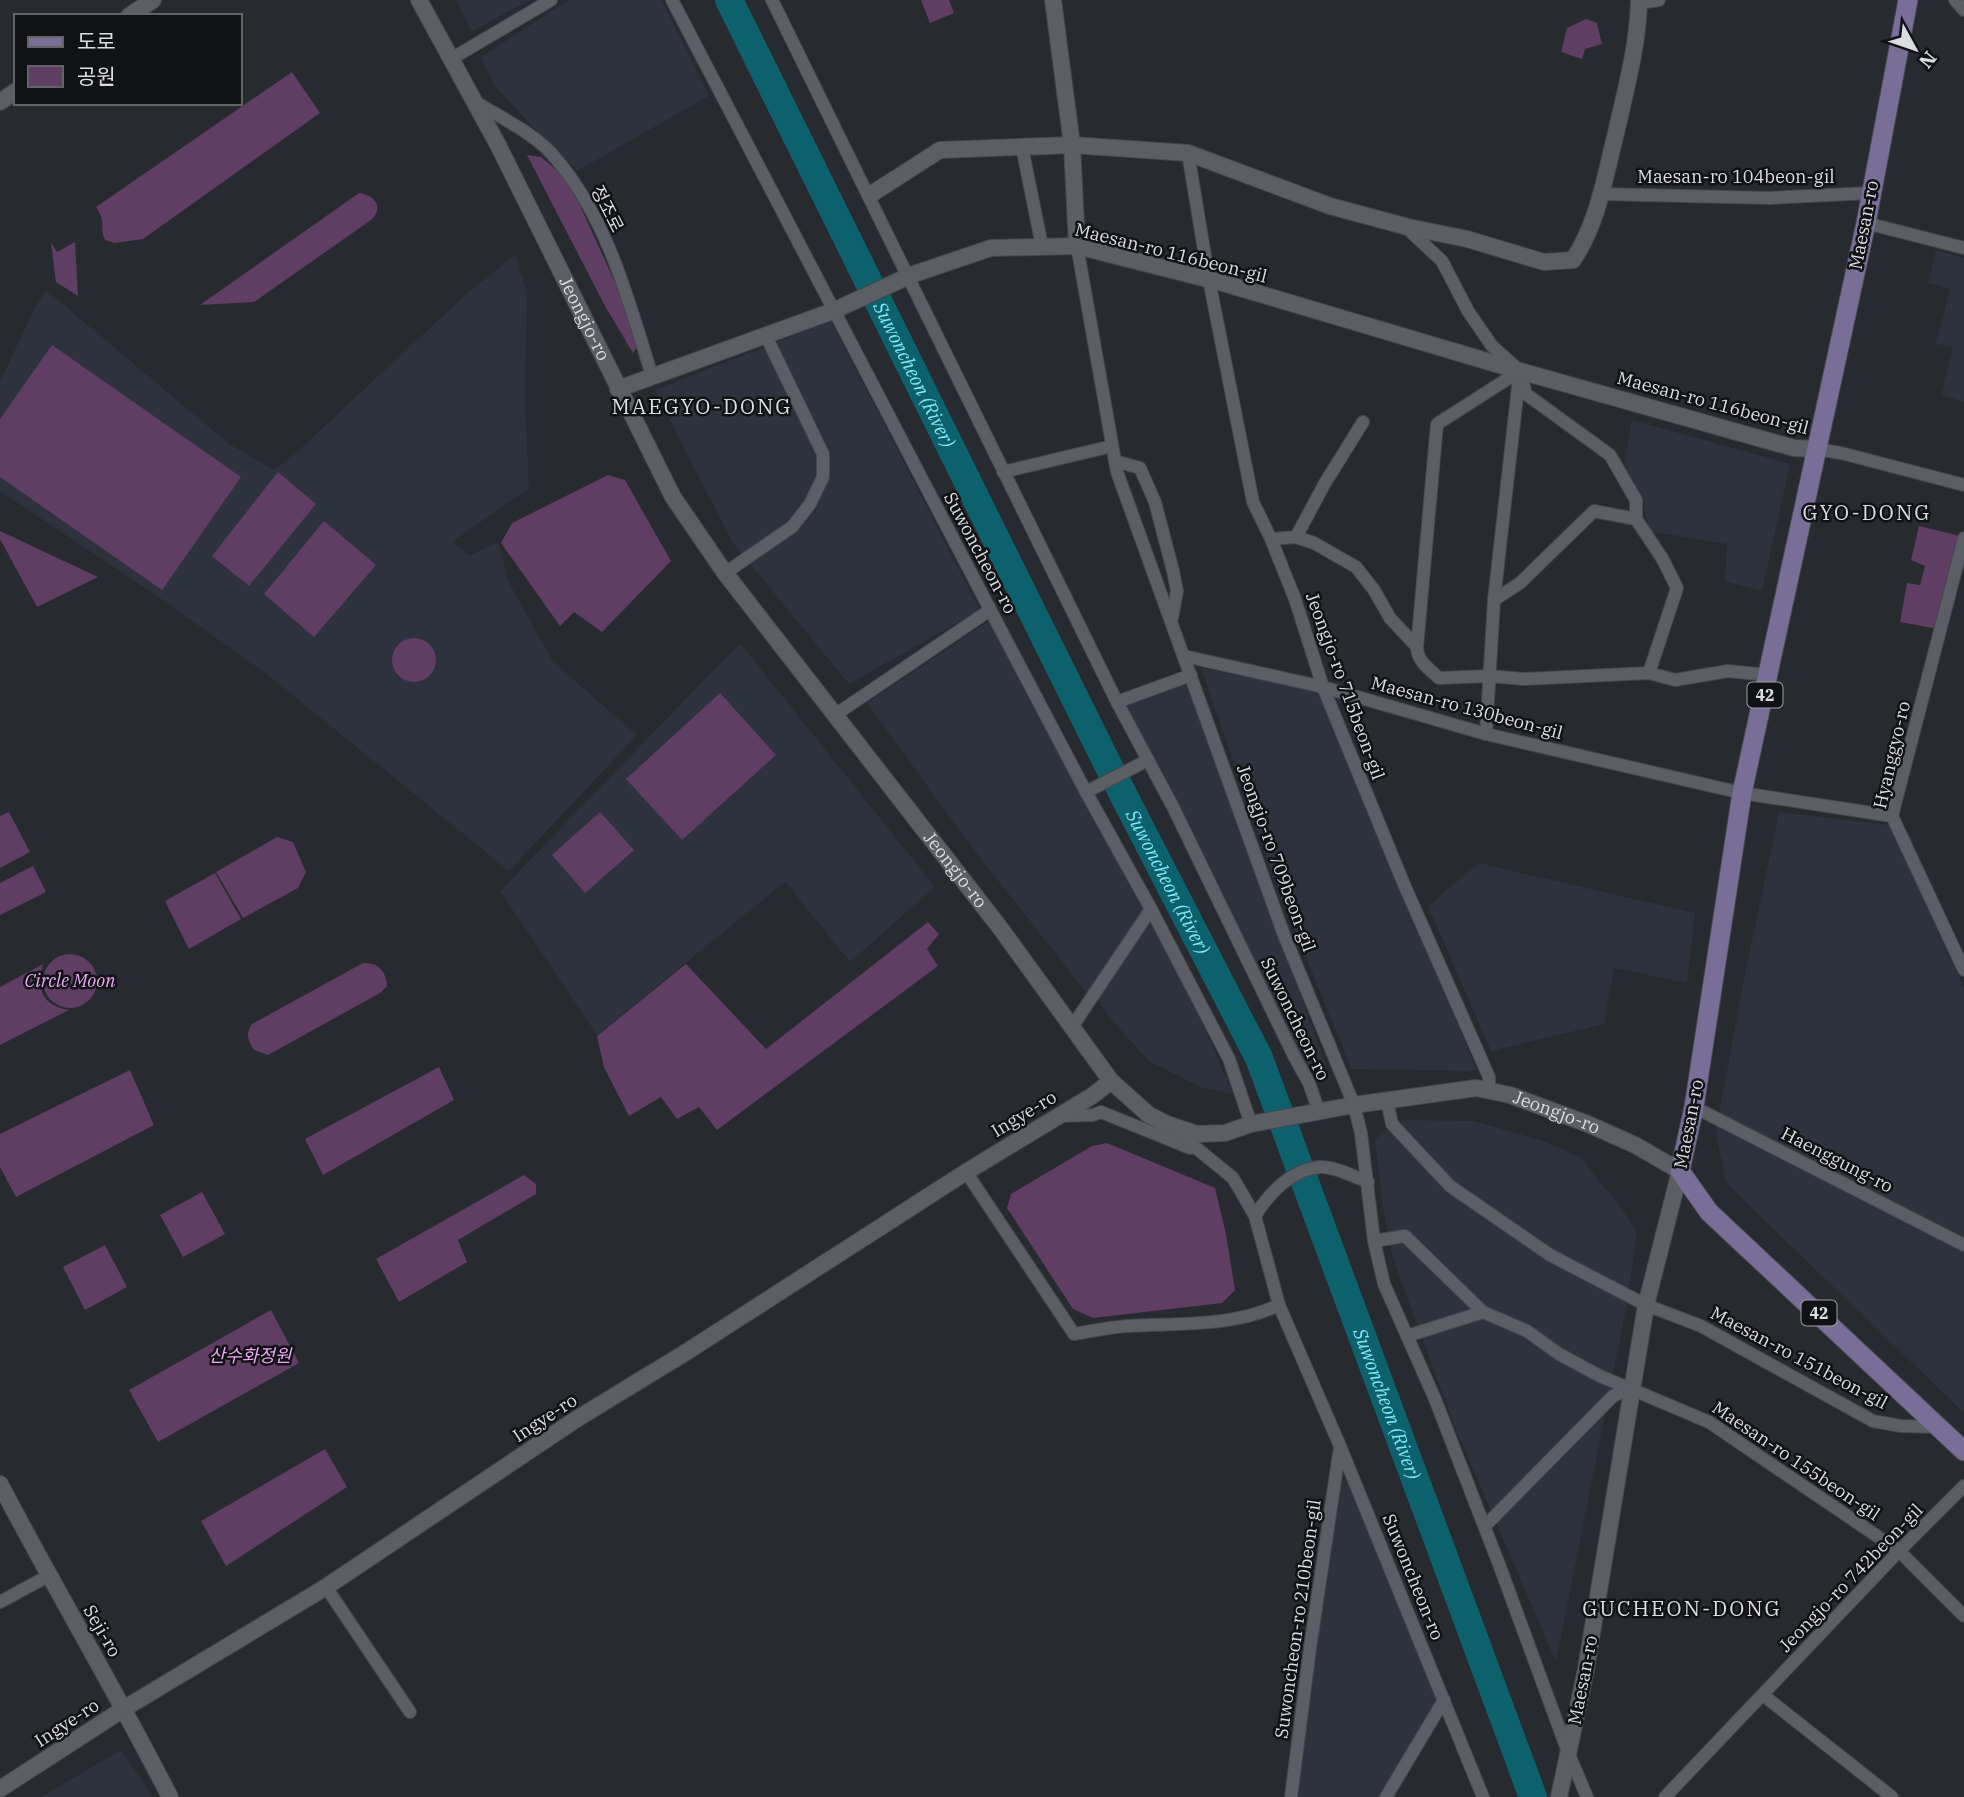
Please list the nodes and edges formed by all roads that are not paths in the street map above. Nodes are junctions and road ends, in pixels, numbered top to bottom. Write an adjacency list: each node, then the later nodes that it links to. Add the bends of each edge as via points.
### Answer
1 (153, 0): 12 (street)
2 (419, 0): 13 (street, Jeongjo-ro)
3 (551, 0): 13 (street)
4 (672, 0): 28 (street, Suwoncheon-ro)
5 (772, 0): 20 (street, Suwoncheon-ro)
6 (1053, 0): 15 (street)
7 (1659, 0): 10 (street)
8 (1906, 0): 18 (main road, Maesan-ro / 42)
9 (1955, 0): 11 (street)
10 (1639, 1): 19 (street, via 1637,43)
11 (1964, 10)
12 (132, 14)
13 (451, 59): 14 (street, Jeongjo-ro)
14 (474, 100): 31 (street, 정조로, via 556,158 591,208 628,298); 32 (street, Jeongjo-ro)
15 (1072, 145): 16 (street); 17 (street); 24 (street)
16 (1022, 147): 20 (street, via 940,150); 23 (street)
17 (1188, 153): 22 (street, via 1330,206); 27 (street, Jeongjo-ro 715beon-gil)
18 (1870, 193): 19 (street, Maesan-ro 104beon-gil, via 1770,198); 21 (main road, Maesan-ro / 42)
19 (1601, 194): 22 (street, via 1587,240 1573,260 1544,262)
20 (870, 195): 26 (street, Suwoncheon-ro)
21 (1866, 223): 25 (street); 35 (main road, Maesan-ro / 42)
22 (1408, 227): 30 (street, Maesan-ro 116beon-gil, via 1442,261 1492,346)
23 (1042, 246): 24 (street, Maesan-ro 116beon-gil); 26 (street, Maesan-ro 116beon-gil, via 991,248)
24 (1077, 246): 27 (street, Maesan-ro 116beon-gil); 34 (street, Jeongjo-ro 709beon-gil)
25 (1964, 248)
26 (904, 278): 28 (street, Maesan-ro 116beon-gil); 37 (street, Suwoncheon-ro)
27 (1209, 280): 30 (street, Maesan-ro 116beon-gil); 42 (street, Jeongjo-ro 715beon-gil, via 1253,502)
28 (838, 307): 29 (street, Maesan-ro 116beon-gil); 45 (street, Suwoncheon-ro)
29 (766, 336): 31 (street, Maesan-ro 116beon-gil); 43 (street, via 823,454 823,477 792,527)
30 (1520, 371): 35 (street, Maesan-ro 116beon-gil, via 1794,448); 39 (street, Maesan-ro 116beon-gil, via 1526,394 1610,455 1636,500); 44 (street); 47 (street, via 1437,424)
31 (652, 376): 32 (street, Maesan-ro 116beon-gil)
32 (618, 389): 43 (street, Jeongjo-ro, via 673,497)
33 (1363, 422): 40 (street)
34 (1112, 446): 36 (street, Jeongjo-ro 709beon-gil); 37 (street)
35 (1816, 449): 38 (street); 51 (main road, Maesan-ro / 42)
36 (1115, 461): 46 (street, Jeongjo-ro 709beon-gil); 46 (street, Jeongjo-ro 709beon-gil, via 1140,468 1155,502 1177,591)
37 (1003, 472): 54 (street, Suwoncheon-ro)
38 (1964, 485)
39 (1636, 519): 44 (street, via 1594,511 1520,583); 49 (street, Maesan-ro 116beon-gil, via 1677,588)
40 (1296, 537): 42 (street); 47 (street, via 1356,567 1390,618)
41 (1964, 538): 60 (street, Hyanggyo-ro)
42 (1271, 539): 53 (street, Jeongjo-ro 715beon-gil)
43 (725, 573): 55 (street, Jeongjo-ro)
44 (1494, 600): 52 (street)
45 (990, 610): 55 (street); 58 (street, Suwoncheon-ro)
46 (1172, 620): 48 (street, Jeongjo-ro 709beon-gil)
47 (1417, 647): 52 (street, via 1417,655 1439,678)
48 (1184, 656): 50 (street, Jeongjo-ro 709beon-gil); 53 (street, Maesan-ro 130beon-gil)
49 (1649, 673): 51 (street, via 1675,680 1728,671); 52 (street, via 1524,679)
50 (1191, 675): 54 (street); 67 (street, Jeongjo-ro 709beon-gil, via 1284,935)
51 (1769, 675): 59 (main road, Maesan-ro / 42)
52 (1489, 676): 56 (street)
53 (1323, 687): 56 (street, Maesan-ro 130beon-gil); 65 (street, Jeongjo-ro 715beon-gil, via 1489,1077)
54 (1117, 702): 57 (street, Suwoncheon-ro)
55 (835, 715): 63 (street, Jeongjo-ro)
56 (1486, 734): 59 (street, Maesan-ro 130beon-gil)
57 (1148, 760): 58 (street); 69 (street, Suwoncheon-ro, via 1309,1083)
58 (1086, 792): 61 (street, Suwoncheon-ro)
59 (1742, 793): 60 (street, Maesan-ro 130beon-gil); 68 (main road, Maesan-ro / 42)
60 (1892, 816): 62 (street, Hyanggyo-ro)
61 (1151, 909): 63 (street); 72 (street, Suwoncheon-ro, via 1229,1059)
62 (1964, 970)
63 (1072, 1027): 64 (street, Jeongjo-ro)
64 (1111, 1081): 70 (street, Ingye-ro); 71 (street, Jeongjo-ro, via 1149,1115)
65 (1489, 1091): 66 (street, Jeongjo-ro, via 1476,1088); 74 (street, Jeongjo-ro, via 1588,1124)
66 (1387, 1101): 67 (street, Jeongjo-ro); 80 (street, Maesan-ro 151beon-gil, via 1392,1124 1450,1186 1550,1255)
67 (1354, 1105): 69 (street, Jeongjo-ro); 76 (street)
68 (1694, 1107): 74 (main road, Maesan-ro / 42); 79 (street, Haenggung-ro)
69 (1316, 1113): 72 (street, Jeongjo-ro)
70 (1058, 1116): 73 (street, via 1101,1112); 75 (street, Ingye-ro)
71 (1167, 1124): 72 (street, Jeongjo-ro, via 1197,1134 1225,1133); 73 (street, Suwoncheon-ro)
72 (1255, 1124)
73 (1202, 1153): 77 (street, Suwoncheon-ro, via 1233,1178)
74 (1680, 1171): 80 (street, Maesan-ro); 85 (main road, Jeongjo-ro / 42, via 1709,1212)
75 (966, 1172): 81 (street, via 1074,1334 1259,1315); 93 (street, Ingye-ro, via 575,1420)
76 (1368, 1182): 77 (street, via 1322,1167 1305,1171 1274,1192); 78 (street)
77 (1255, 1216): 81 (street, Suwoncheon-ro)
78 (1374, 1241): 82 (street, via 1405,1236); 83 (street, via 1384,1284)
79 (1964, 1245)
80 (1646, 1305): 84 (street, Maesan-ro); 85 (street, Maesan-ro 151beon-gil, via 1700,1326 1873,1421)
81 (1279, 1306): 86 (street, Suwoncheon-ro)
82 (1483, 1312): 83 (street); 84 (street, Maesan-ro 155beon-gil, via 1527,1331 1600,1376)
83 (1407, 1336): 90 (street)
84 (1632, 1388): 90 (street, via 1613,1396); 91 (street, Maesan-ro 155beon-gil, via 1709,1422); 100 (street, Maesan-ro)
85 (1939, 1427): 87 (main road, Jeongjo-ro / 42)
86 (1340, 1447): 97 (street, Suwoncheon-ro); 103 (street, Suwoncheon-ro 210beon-gil)
87 (1964, 1451)
88 (0, 1484): 92 (street, Seji-ro)
89 (1964, 1486): 91 (street, Jeongjo-ro 742beon-gil)
90 (1485, 1526): 100 (street)
91 (1899, 1551): 95 (street, Maesan-ro 155beon-gil); 96 (street, Jeongjo-ro 742beon-gil)
92 (48, 1576): 94 (street); 98 (street, Seji-ro)
93 (326, 1587): 98 (street, Ingye-ro); 99 (street)
94 (0, 1602)
95 (1964, 1616)
96 (1763, 1695): 108 (street, Jeongjo-ro 742beon-gil); 109 (street)
97 (1444, 1700): 104 (street); 105 (street, Suwoncheon-ro)
98 (125, 1708): 101 (street, Ingye-ro); 102 (street, Seji-ro)
99 (410, 1712)
100 (1567, 1757): 106 (street, Maesan-ro); 107 (street)
101 (0, 1789)
102 (170, 1797)
103 (1291, 1797)
104 (1386, 1797)
105 (1483, 1797)
106 (1559, 1797)
107 (1587, 1797)
108 (1665, 1797)
109 (1892, 1797)

